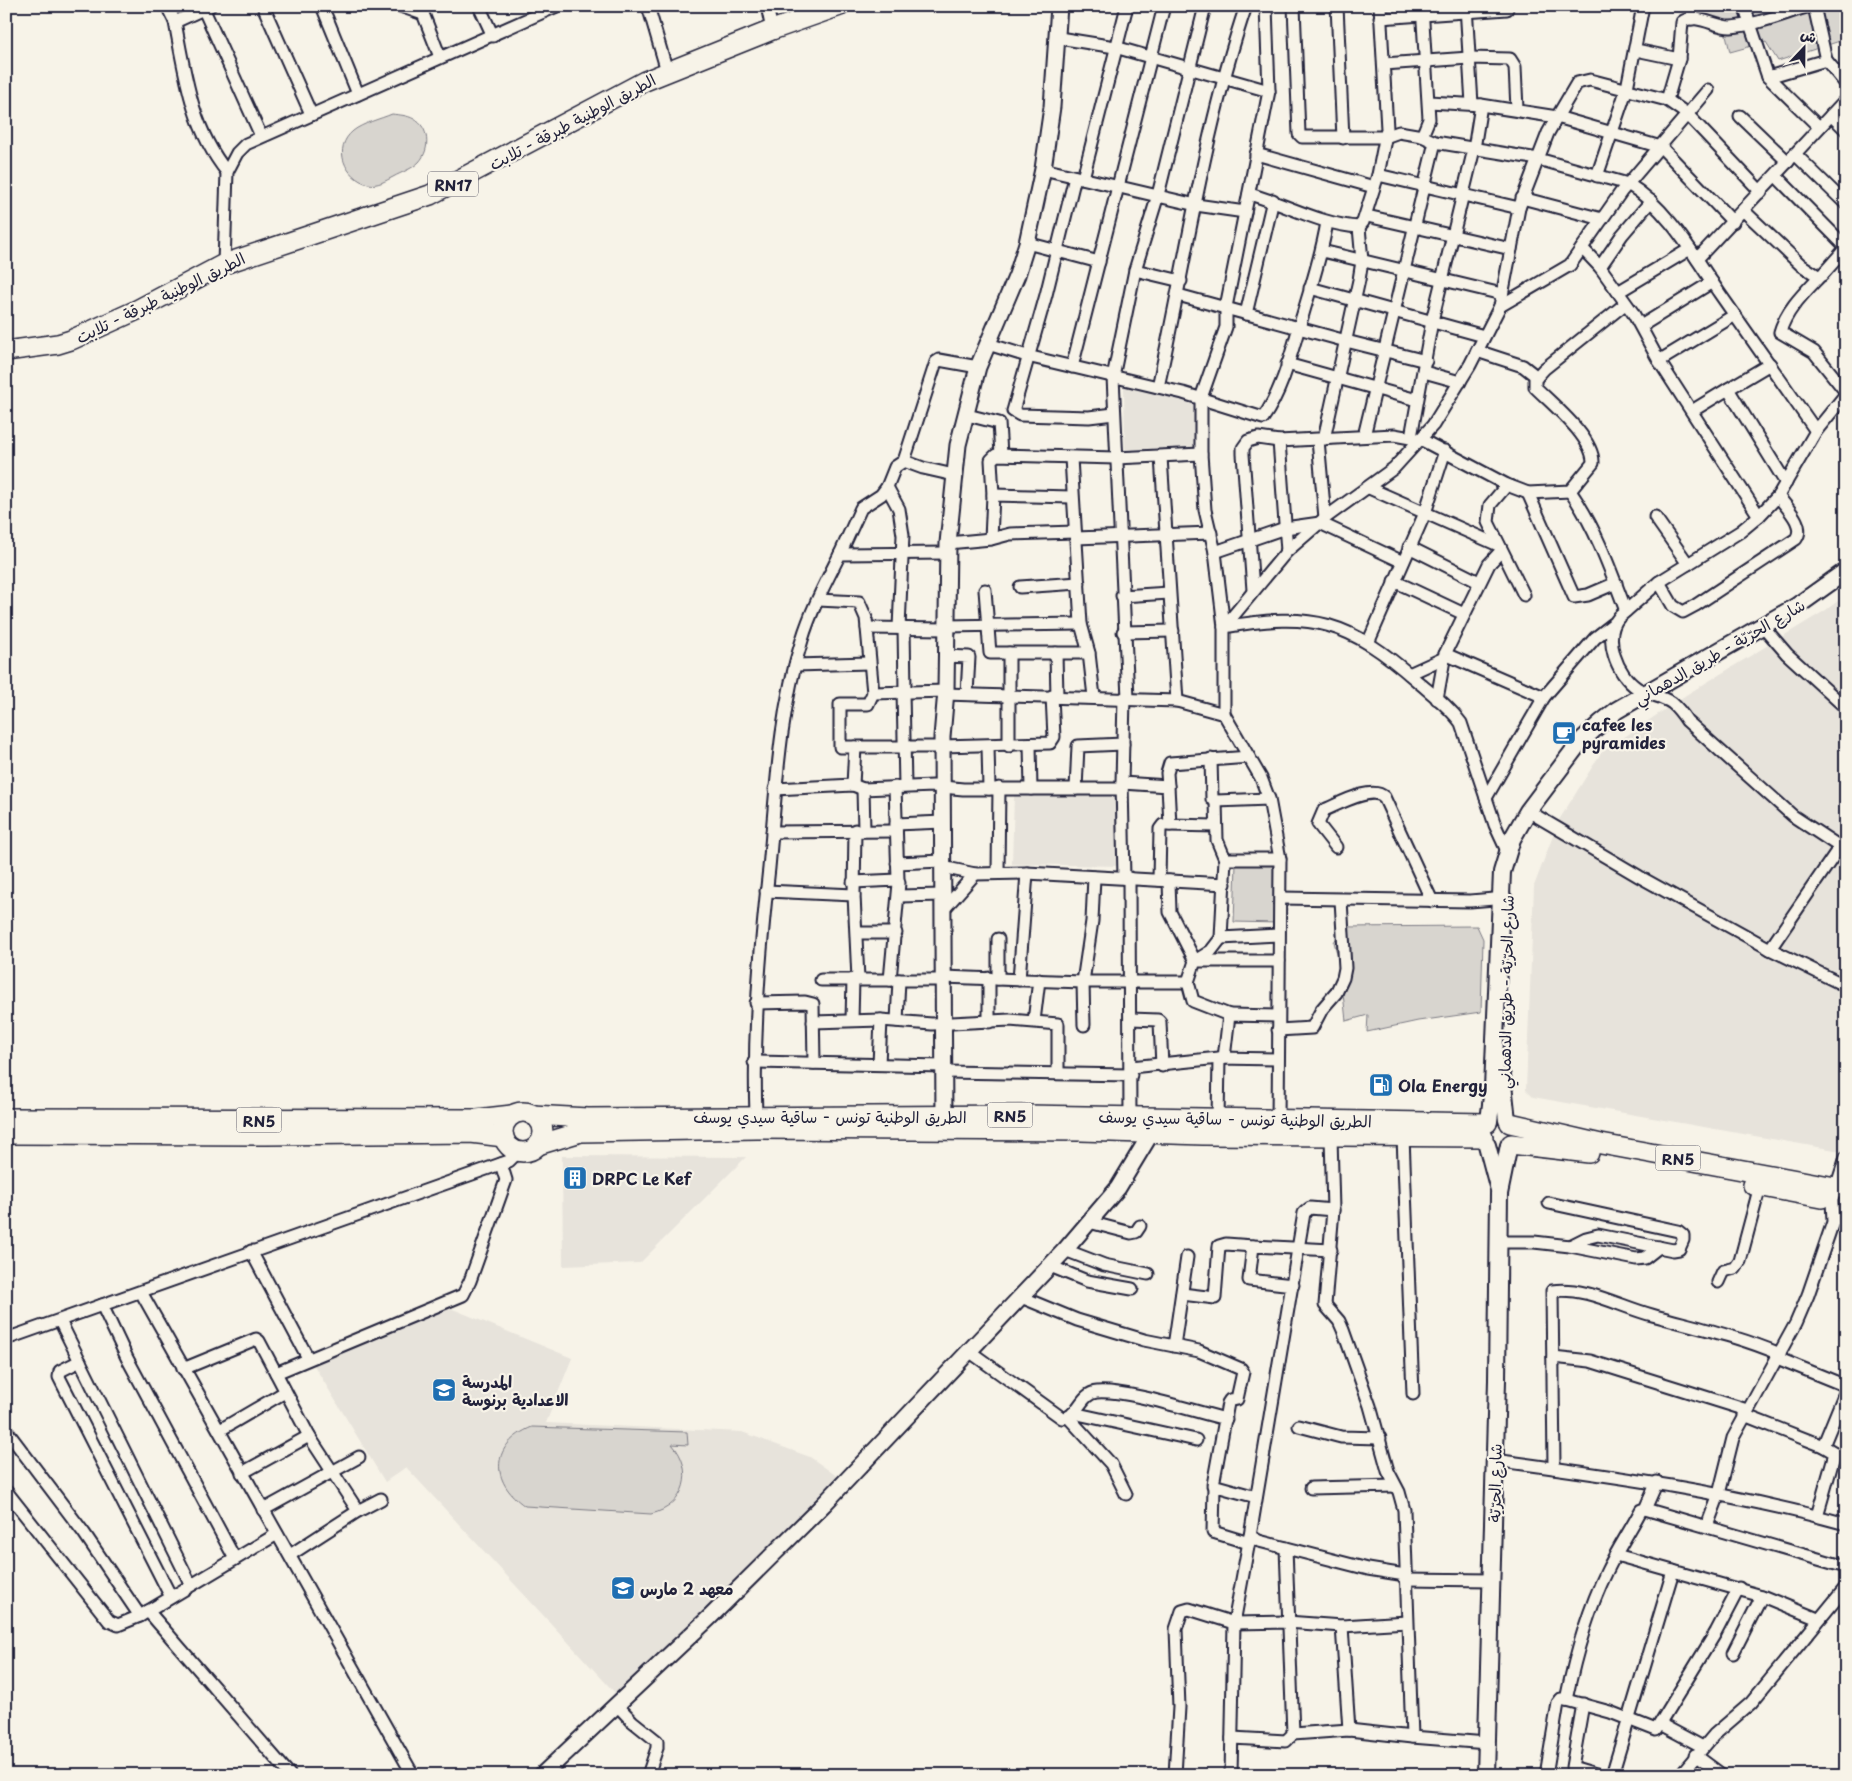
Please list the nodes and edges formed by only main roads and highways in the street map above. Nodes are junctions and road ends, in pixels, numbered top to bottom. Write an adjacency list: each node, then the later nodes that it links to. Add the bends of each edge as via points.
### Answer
1 (840, 6): 2 (main road, الطريق الوطنية طبرقة - تلابت / RN17, via 668,71 602,102 430,194 224,264 118,319)
2 (58, 344): 3 (main road, الطريق الوطنية طبرقة - تلابت / RN17); 4 (main road, الطريق الوطنية طبرقة - تلابت / RN17, via 40,355)
3 (6, 351)
4 (6, 363)
5 (1846, 571): 7 (main road, شارع الحرّيّة - طريق الدهماني, via 1797,606)
6 (1846, 581): 7 (main road, شارع الحرّيّة - طريق الدهماني, via 1768,632)
7 (1651, 695): 8 (main road, شارع الحرّيّة - طريق الدهماني, via 1588,744)
8 (1530, 812): 9 (main road, شارع الحرّيّة - طريق الدهماني); 9 (main road, شارع الحرّيّة - طريق الدهماني, via 1516,830 1502,872)
9 (1503, 898): 16 (main road, شارع الحرّيّة - طريق الدهماني, via 1502,1080)
10 (512, 1115): 11 (main road, RN5, via 522,1112); 12 (main road, RN5, via 477,1119); 20 (main road, via 504,1125)
11 (532, 1115): 13 (main road, الطريق الوطنية تونس - ساقية سيدي يوسف / RN5, via 588,1118 756,1116); 19 (main road, via 542,1129)
12 (6, 1118)
13 (944, 1123): 14 (main road, الطريق الوطنية تونس - ساقية سيدي يوسف / RN5); 19 (main road, الطريق الوطنية تونس - ساقية سيدي يوسف / RN5, via 597,1131 570,1134)
14 (1155, 1126): 15 (main road, الطريق الوطنية تونس - ساقية سيدي يوسف / RN5); 15 (main road, الطريق الوطنية تونس - ساقية سيدي يوسف / RN5, via 1218,1120)
15 (1278, 1128): 16 (main road, الطريق الوطنية تونس - ساقية سيدي يوسف / RN5); 16 (main road, الطريق الوطنية تونس - ساقية سيدي يوسف / RN5, via 1331,1136 1403,1137)
16 (1494, 1128): 18 (main road, via 1514,1136); 21 (main road, شارع الحرّيّة); 22 (main road, الطريق الوطنية تونس - ساقية سيدي يوسف / RN5, via 1601,1144)
17 (6, 1134): 20 (main road, RN5, via 471,1133)
18 (1510, 1144): 21 (main road, شارع الحرّيّة); 22 (main road, RN5, via 1614,1157 1760,1186)
19 (538, 1145): 20 (main road, RN5, via 531,1150)
20 (508, 1152)
21 (1499, 1192): 23 (main road, شارع الحرّيّة)
22 (1840, 1194)
23 (1486, 1775)

